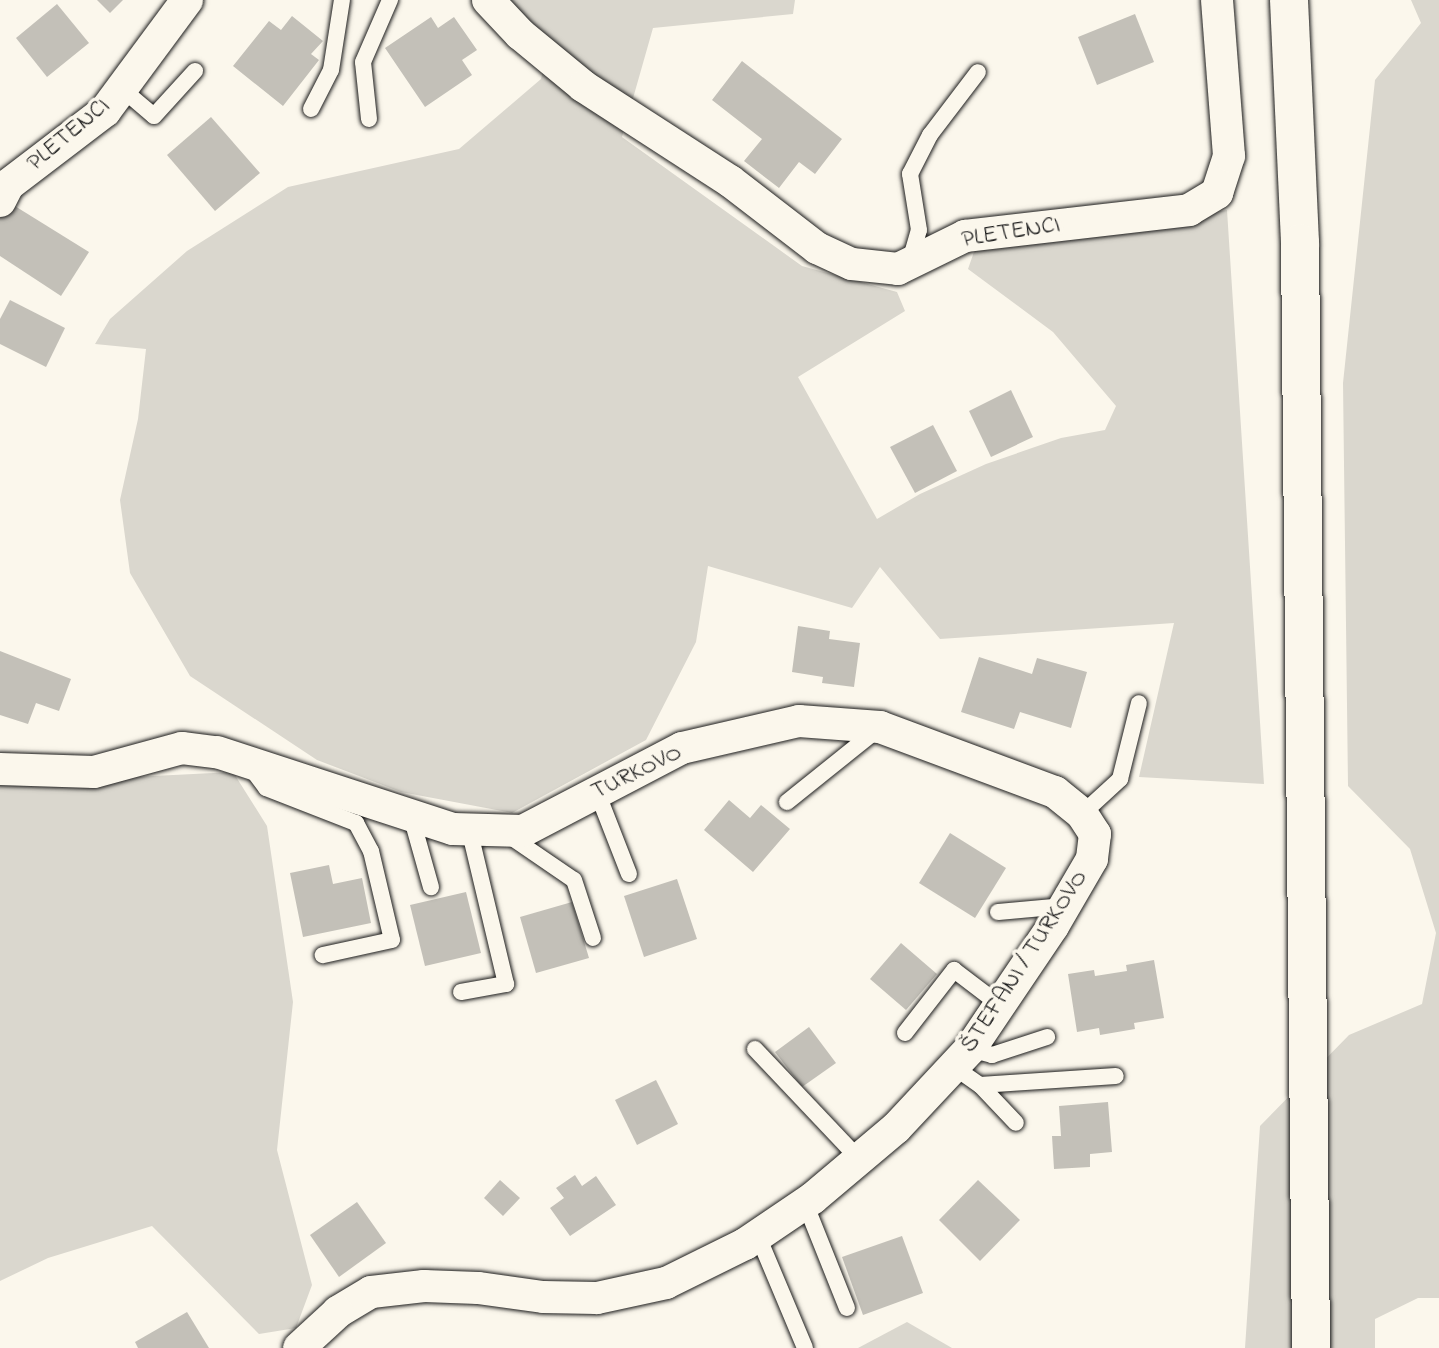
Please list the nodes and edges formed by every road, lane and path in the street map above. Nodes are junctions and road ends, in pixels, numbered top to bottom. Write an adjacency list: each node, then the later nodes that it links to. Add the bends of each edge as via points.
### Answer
1 (187, 0): 9 (street, PLETENCI)
2 (342, 0): 10 (lane, via 331,70)
3 (390, 0): 11 (lane, via 363,62)
4 (488, 0): 13 (street, PLETENCI, via 520,34 583,86 730,181 817,248 852,264 898,269)
5 (1217, 0): 13 (street, PLETENCI, via 1229,156 1217,192 1189,210 965,236)
6 (1289, 0): 45 (main road, via 1300,243)
7 (195, 71): 9 (lane, via 154,116)
8 (978, 72): 13 (lane, via 930,135 910,174 919,230)
9 (121, 88): 12 (street, PLETENCI, via 105,111 8,185)
10 (312, 109)
11 (369, 119)
12 (0, 201)
13 (909, 263)
14 (1139, 703): 20 (lane, via 1120,779)
15 (880, 727): 18 (street, TURKOVO, via 799,721 682,748); 19 (lane); 20 (street, TURKOVO, via 1055,792)
16 (246, 761): 17 (street, TURKOVO, via 182,748 94,772); 21 (street, TURKOVO); 29 (lane, via 266,788 356,823 372,851 392,940)
17 (0, 769)
18 (597, 792): 23 (street, TURKOVO, via 523,831); 24 (lane)
19 (787, 802)
20 (1082, 814): 26 (street, ŠTEFANI / TURKOVO, via 1095,834 1092,859)
21 (411, 815): 22 (street, TURKOVO); 25 (lane)
22 (469, 830): 23 (street, TURKOVO); 30 (lane, via 506,984)
23 (502, 830): 28 (lane, via 574,880)
24 (629, 874)
25 (431, 887)
26 (1065, 906): 27 (lane); 31 (street, ŠTEFANI / TURKOVO)
27 (998, 912)
28 (593, 938)
29 (323, 955)
30 (461, 992)
31 (1000, 1005): 32 (lane, via 954,970); 35 (street, ŠTEFANI / TURKOVO)
32 (905, 1033)
33 (1047, 1037): 35 (lane, via 992,1055)
34 (755, 1049): 39 (lane)
35 (962, 1058): 37 (lane); 39 (street, ŠTEFANI / TURKOVO, via 896,1128)
36 (1116, 1076): 37 (lane)
37 (980, 1085): 38 (lane)
38 (1016, 1123)
39 (859, 1159): 40 (street, ŠTEFANI / TURKOVO)
40 (805, 1203): 41 (street, ŠTEFANI / TURKOVO); 42 (lane)
41 (758, 1236): 43 (street, ŠTEFANI / TURKOVO, via 666,1283 597,1298 464,1287 371,1292 338,1312); 44 (lane)
42 (846, 1308)
43 (299, 1348)
44 (805, 1348)
45 (1311, 1348)

